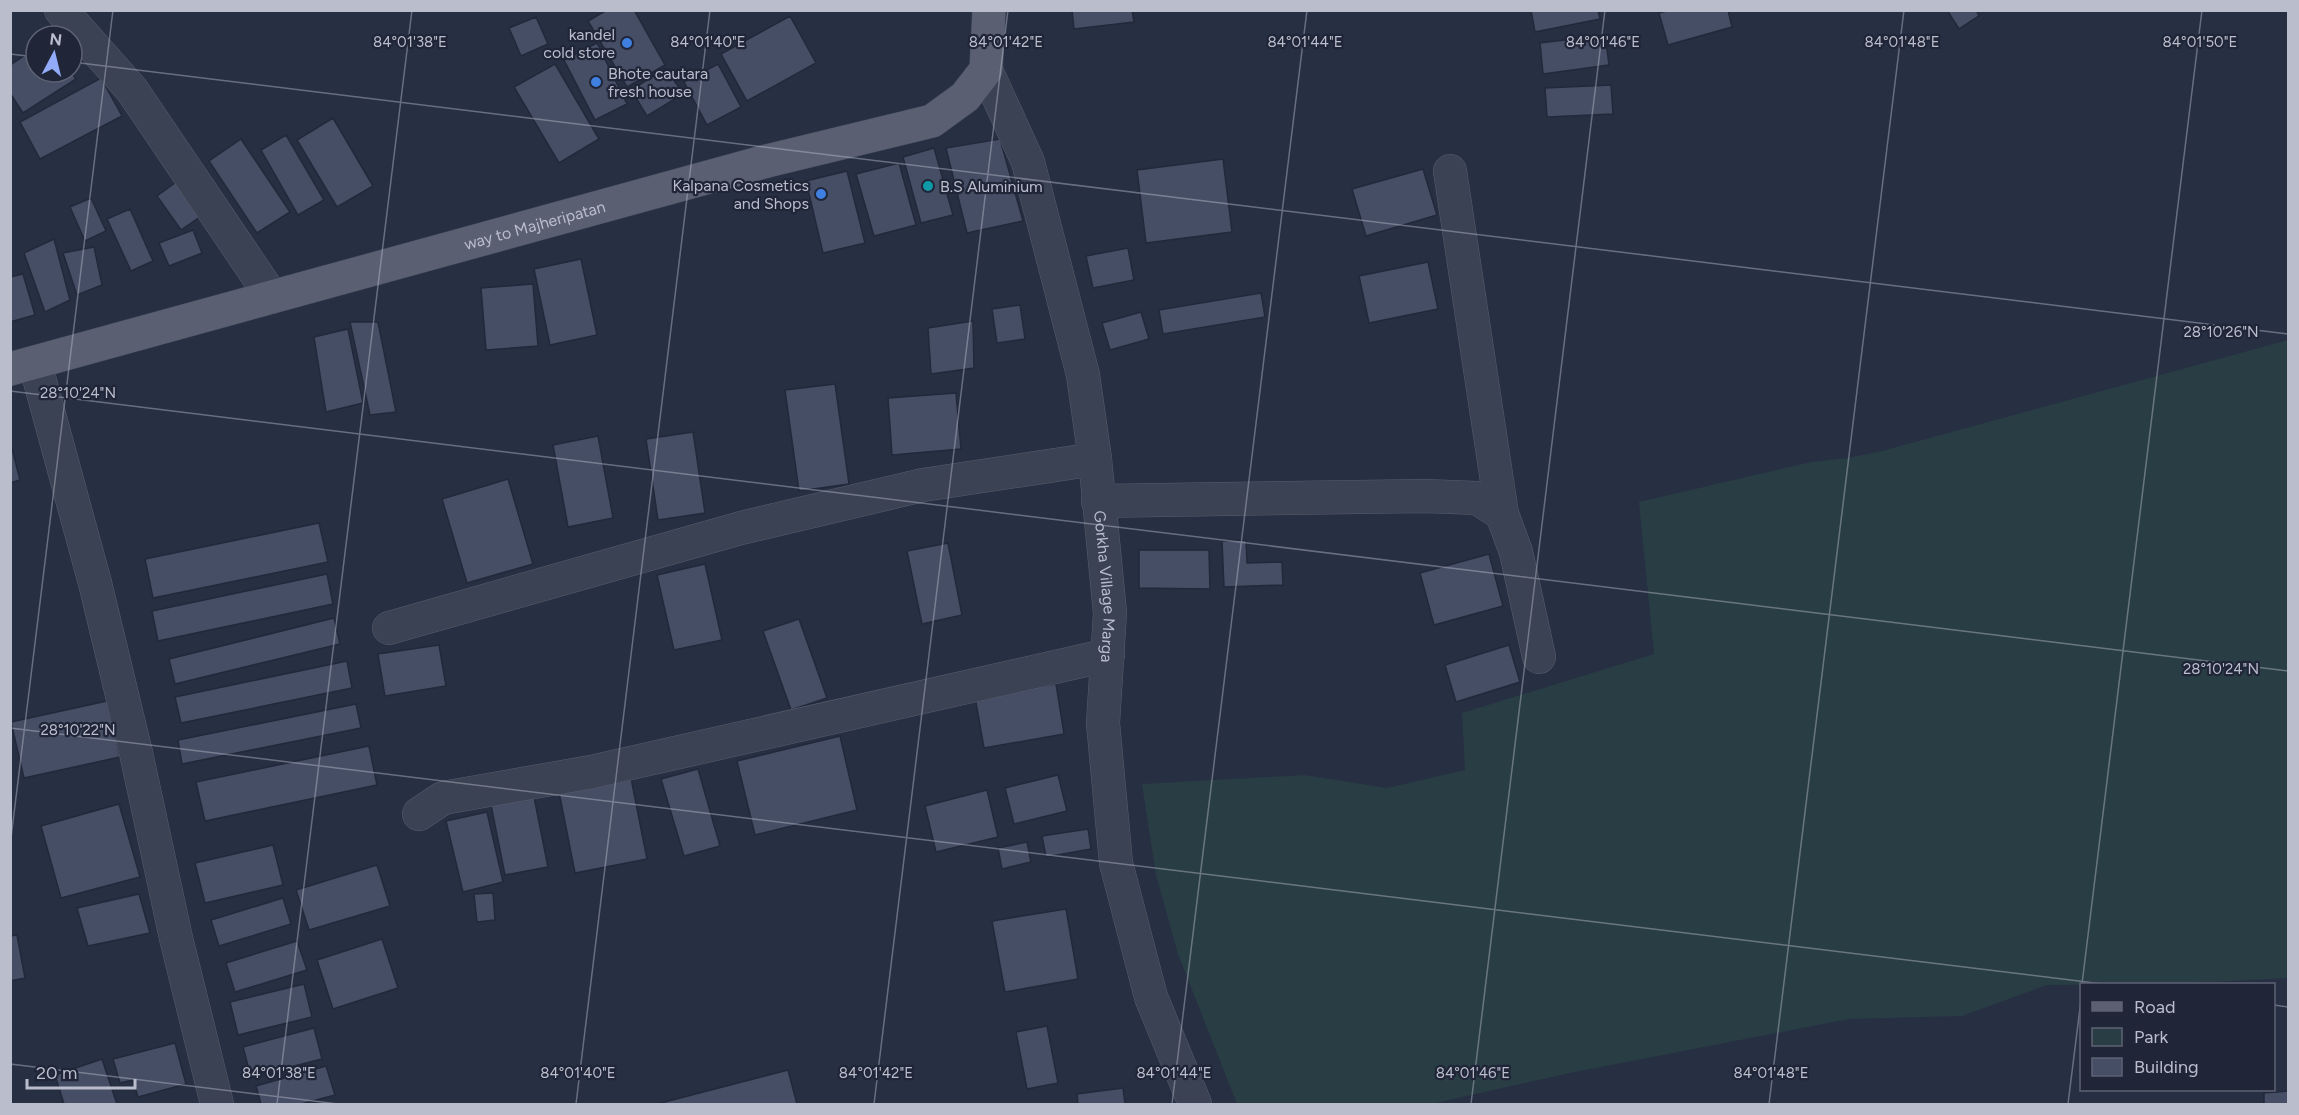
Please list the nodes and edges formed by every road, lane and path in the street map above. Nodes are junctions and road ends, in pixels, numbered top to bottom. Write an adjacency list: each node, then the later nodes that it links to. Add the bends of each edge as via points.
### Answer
1 (62, 10): 5 (street, via 132,90)
2 (989, 10): 3 (main road)
3 (986, 70): 5 (main road, way to Majheripatan, via 965,97 932,121 767,161); 7 (street, Gorkha Village Marga, via 1028,162 1039,199 1083,375)
4 (1450, 171): 9 (street)
5 (272, 297): 6 (main road, way to Majheripatan)
6 (22, 366): 14 (street, via 108,640)
7 (1095, 459): 8 (street, Gorkha Village Marga); 10 (street, via 923,486 741,528)
8 (1098, 501): 9 (street, via 1425,496 1477,498); 11 (street, Gorkha Village Marga, via 1110,613)
9 (1502, 513): 12 (street, via 1516,552)
10 (389, 628)
11 (1108, 656): 13 (street, via 591,772 442,798); 15 (street, Gorkha Village Marga, via 1103,723 1116,863 1151,997)
12 (1539, 657)
13 (419, 814)
14 (217, 1104)
15 (1196, 1104)

